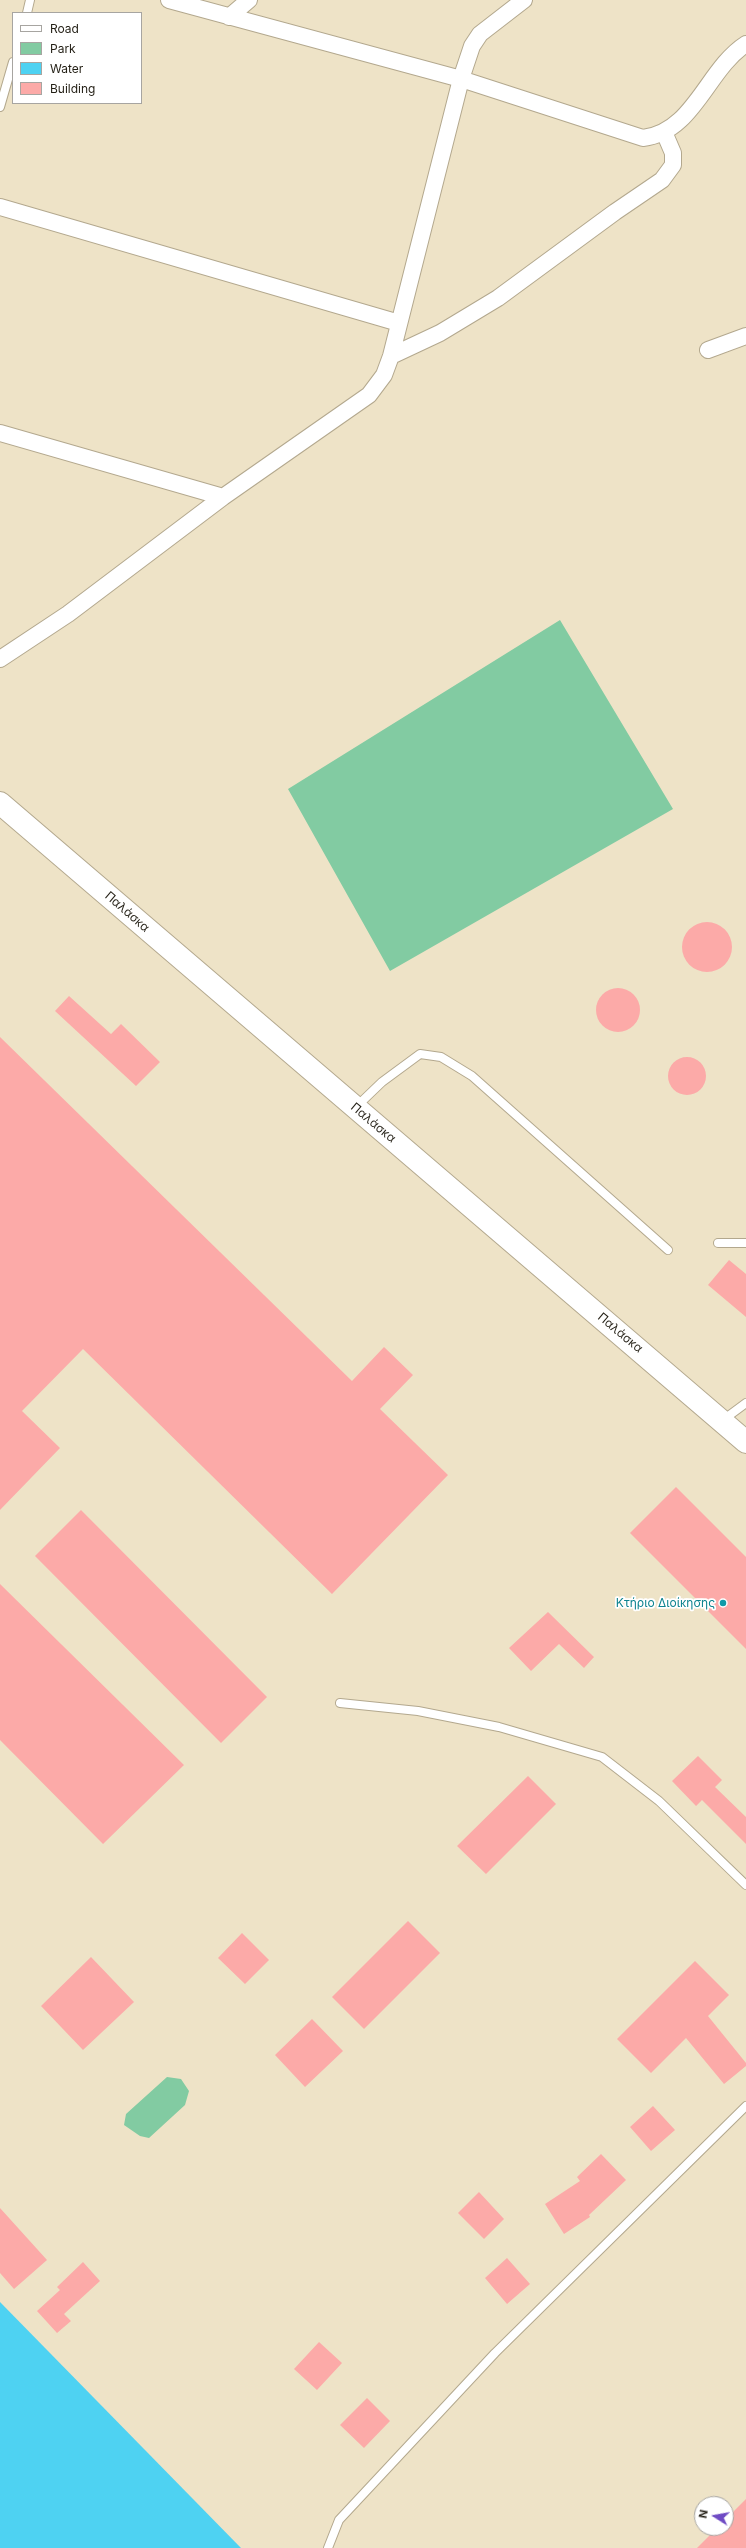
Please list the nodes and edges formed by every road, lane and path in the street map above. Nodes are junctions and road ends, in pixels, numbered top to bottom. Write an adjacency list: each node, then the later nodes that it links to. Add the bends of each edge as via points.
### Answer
1 (30, 0): 5 (lane)
2 (169, 0): 6 (street)
3 (249, 0): 6 (street)
4 (524, 0): 9 (street, via 480,34 472,46)
5 (27, 12)
6 (229, 16): 9 (street)
7 (746, 44): 12 (street, via 735,51 714,74 700,99)
8 (12, 65): 10 (lane)
9 (461, 79): 12 (street, via 642,138 654,137); 14 (street)
10 (1, 98): 11 (lane)
11 (0, 107)
12 (664, 132): 17 (street, via 673,153 673,165 662,180 498,298 440,333)
13 (0, 207): 14 (street)
14 (399, 323): 17 (street)
15 (746, 336): 16 (street)
16 (708, 350)
17 (391, 356): 19 (street, via 384,375 369,395)
18 (0, 433): 19 (street)
19 (223, 498): 20 (street, via 68,614)
20 (0, 659)
21 (0, 803): 22 (street, Παλάσκα)
22 (355, 1108): 25 (lane, via 382,1082 420,1054 441,1057 472,1076); 27 (street, Παλάσκα)
23 (718, 1243): 24 (lane)
24 (746, 1243)
25 (668, 1250)
26 (745, 1405): 27 (lane)
27 (723, 1420): 28 (street, Παλάσκα)
28 (746, 1442)
29 (340, 1703): 30 (lane, via 418,1711 499,1727 602,1756 659,1800)
30 (746, 1885)
31 (746, 2106): 32 (lane, via 490,2359 339,2520)
32 (328, 2548)

